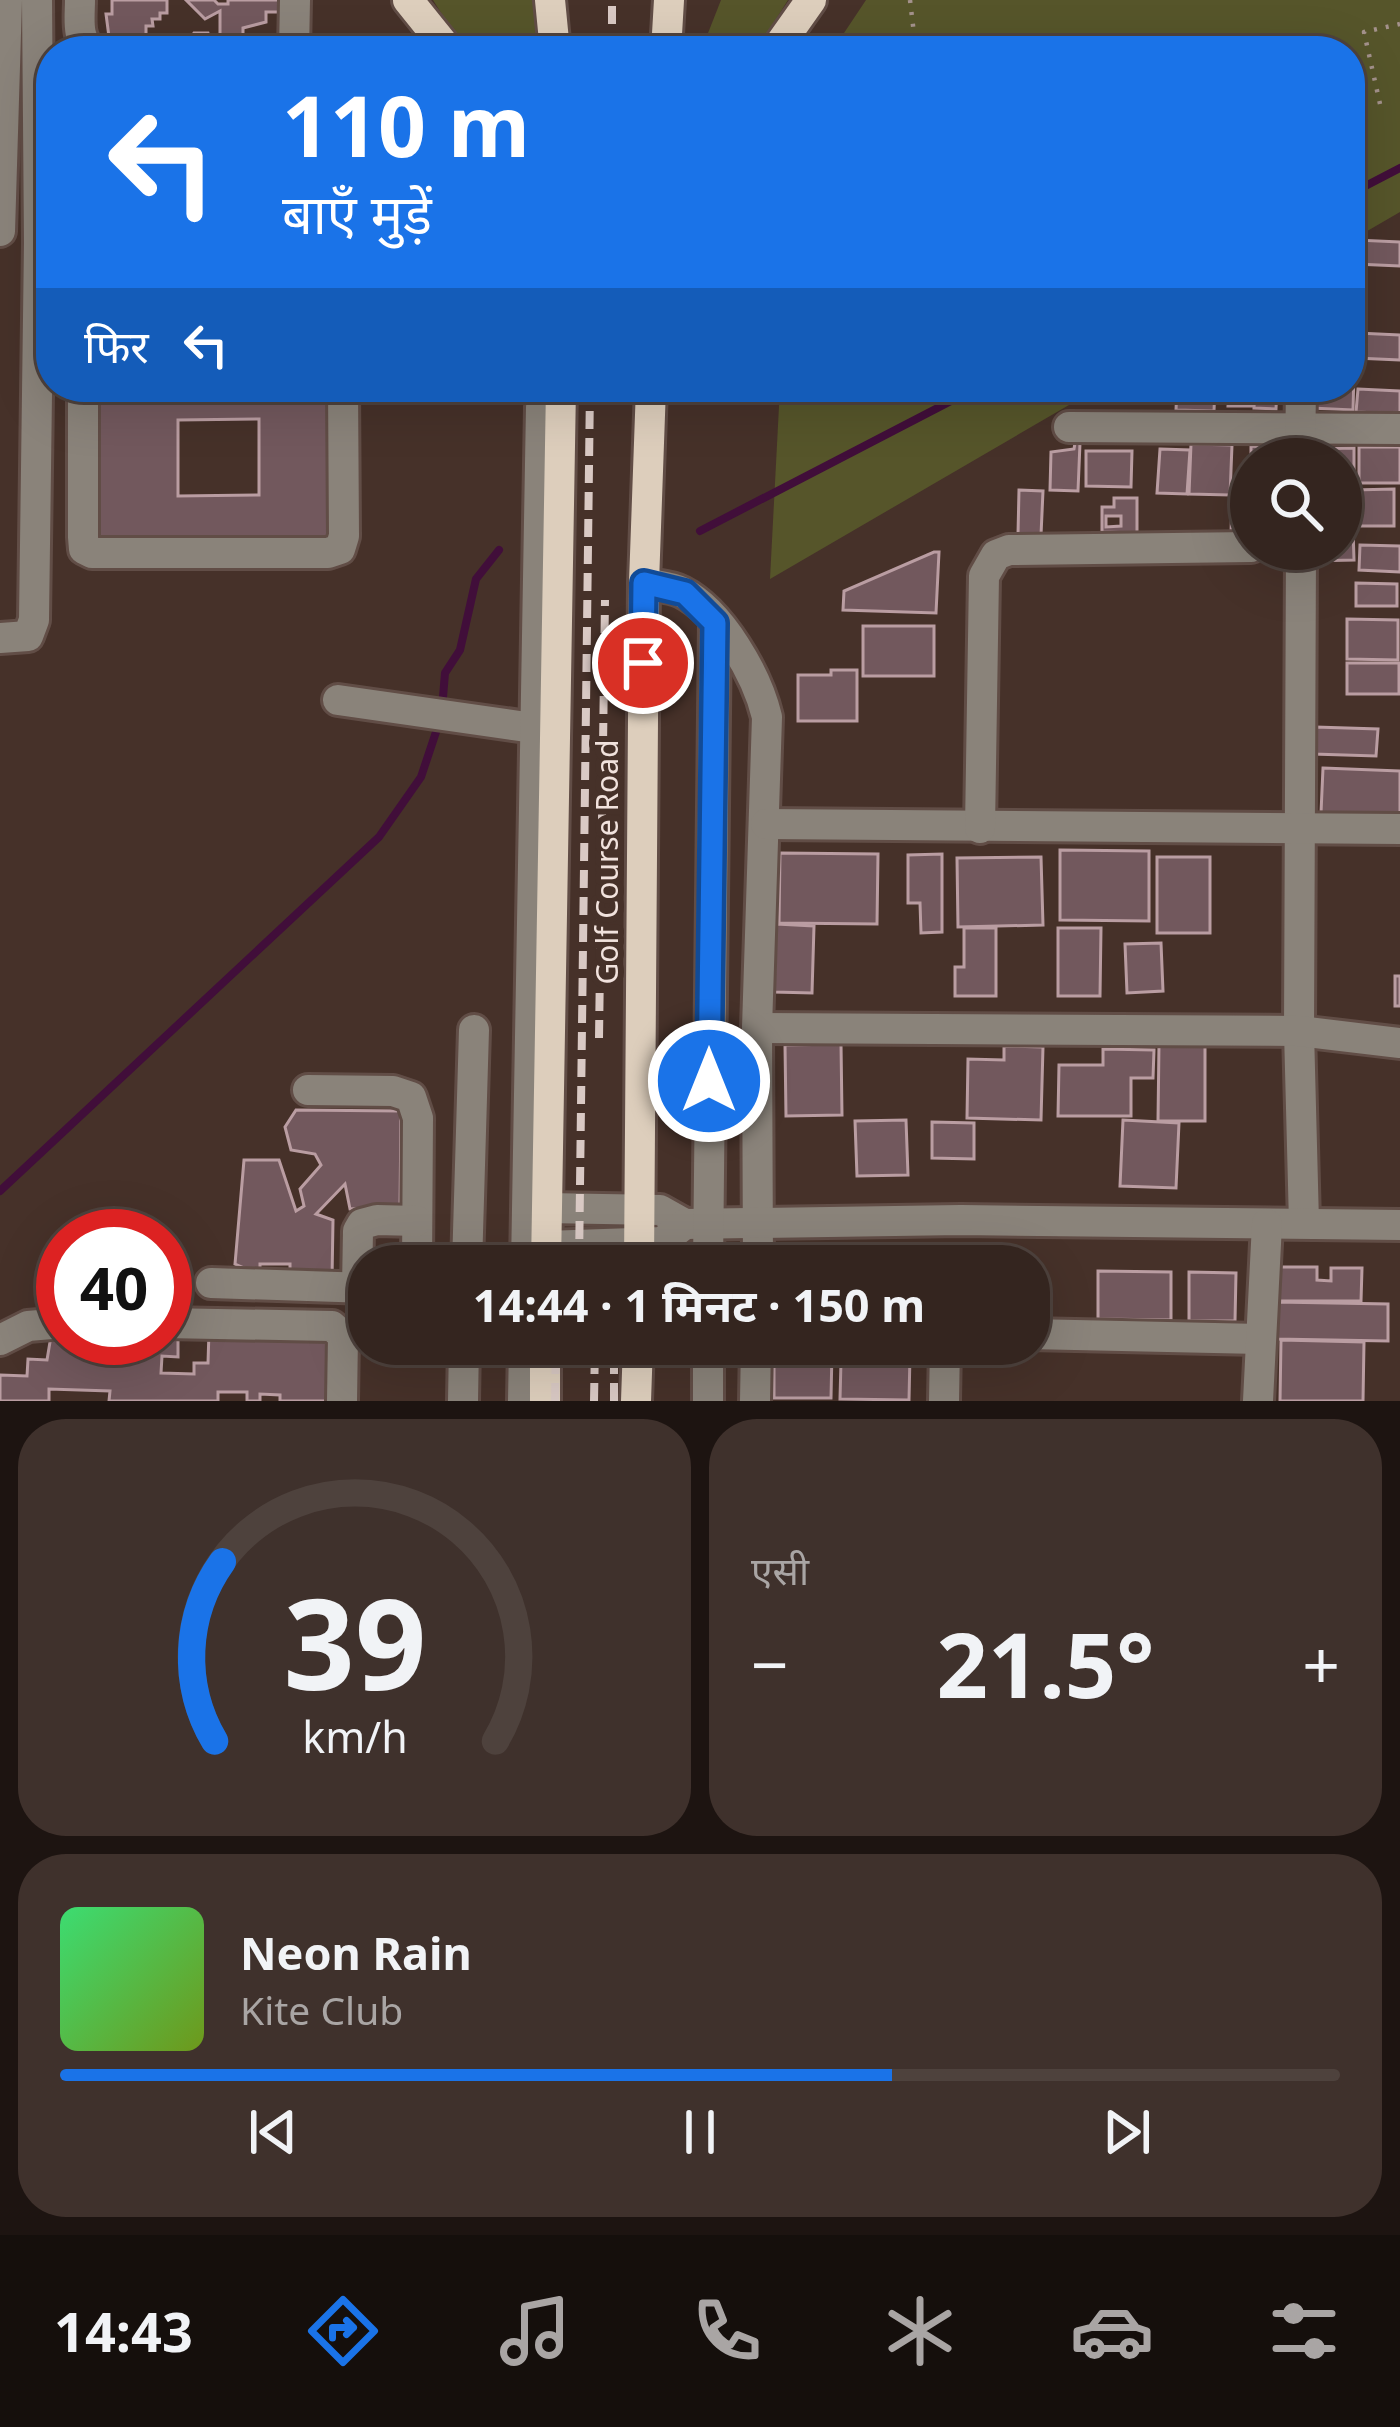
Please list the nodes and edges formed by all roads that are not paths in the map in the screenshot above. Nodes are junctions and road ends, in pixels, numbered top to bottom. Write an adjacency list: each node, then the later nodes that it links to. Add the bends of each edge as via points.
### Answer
1 (7, 0): 16 (street)
2 (37, 0): 9 (street)
3 (80, 0): 10 (street)
4 (295, 0): 11 (street)
5 (408, 0): 12 (main road)
6 (550, 0): 13 (main road)
7 (669, 0): 14 (main road)
8 (811, 0): 15 (main road)
9 (38, 36)
10 (81, 36)
11 (294, 36)
12 (437, 36)
13 (554, 36)
14 (667, 36)
15 (786, 36)
16 (4, 58): 17 (street)
17 (0, 231)
18 (37, 402): 29 (street)
19 (82, 402): 30 (street)
20 (343, 402): 30 (street, via 344,536 328,553 92,553 84,549)
21 (544, 402): 37 (street)
22 (560, 402): 37 (main road, Golf Course Road)
23 (651, 402): 33 (main road, Golf Course Road)
24 (1301, 402): 26 (street)
25 (1069, 427): 26 (street)
26 (1300, 427): 27 (street); 28 (street)
27 (1400, 429)
28 (1300, 438)
29 (34, 452): 30 (street); 35 (street, via 32,630)
30 (80, 452)
31 (1230, 548): 39 (street, via 996,555 984,576)
32 (1301, 570): 40 (street)
33 (644, 583): 34 (street, via 685,593); 48 (main road, Golf Course Road)
34 (715, 623): 38 (street, via 761,693); 52 (street)
35 (0, 638)
36 (338, 700): 37 (street)
37 (545, 730): 47 (main road, Golf Course Road); 58 (street)
38 (766, 824): 39 (street); 42 (street)
39 (980, 828): 40 (street)
40 (1301, 830): 41 (street); 44 (street)
41 (1400, 830)
42 (757, 1028): 44 (street); 50 (street)
43 (474, 1030): 57 (street)
44 (1300, 1031): 45 (street); 51 (street)
45 (1400, 1042)
46 (308, 1090): 49 (street, via 411,1097)
47 (546, 1208): 48 (street); 59 (main road, Golf Course Road)
48 (641, 1209): 52 (street); 60 (main road, Golf Course Road)
49 (417, 1220): 55 (street, via 362,1224); 56 (street)
50 (759, 1220): 52 (street); 53 (street); 63 (street)
51 (1304, 1223): 53 (street); 54 (street)
52 (696, 1224): 61 (street); 62 (street)
53 (1268, 1224): 69 (street)
54 (1400, 1225)
55 (359, 1245)
56 (417, 1245)
57 (467, 1245)
58 (539, 1245)
59 (541, 1245)
60 (640, 1245)
61 (656, 1245)
62 (702, 1245)
63 (758, 1245)
64 (211, 1282): 65 (street)
65 (348, 1287)
66 (192, 1323): 78 (street, via 332,1326 343,1336)
67 (36, 1325): 70 (street)
68 (1050, 1334): 69 (street)
69 (1260, 1339): 86 (street)
70 (0, 1340)
71 (464, 1365): 79 (street)
72 (524, 1365): 80 (street)
73 (545, 1365): 81 (main road)
74 (637, 1365): 82 (main road)
75 (708, 1365): 83 (street)
76 (756, 1365): 84 (street)
77 (945, 1365): 85 (street)
78 (342, 1401)
79 (463, 1401)
80 (523, 1401)
81 (545, 1401)
82 (636, 1401)
83 (708, 1401)
84 (755, 1401)
85 (944, 1401)
86 (1258, 1401)

